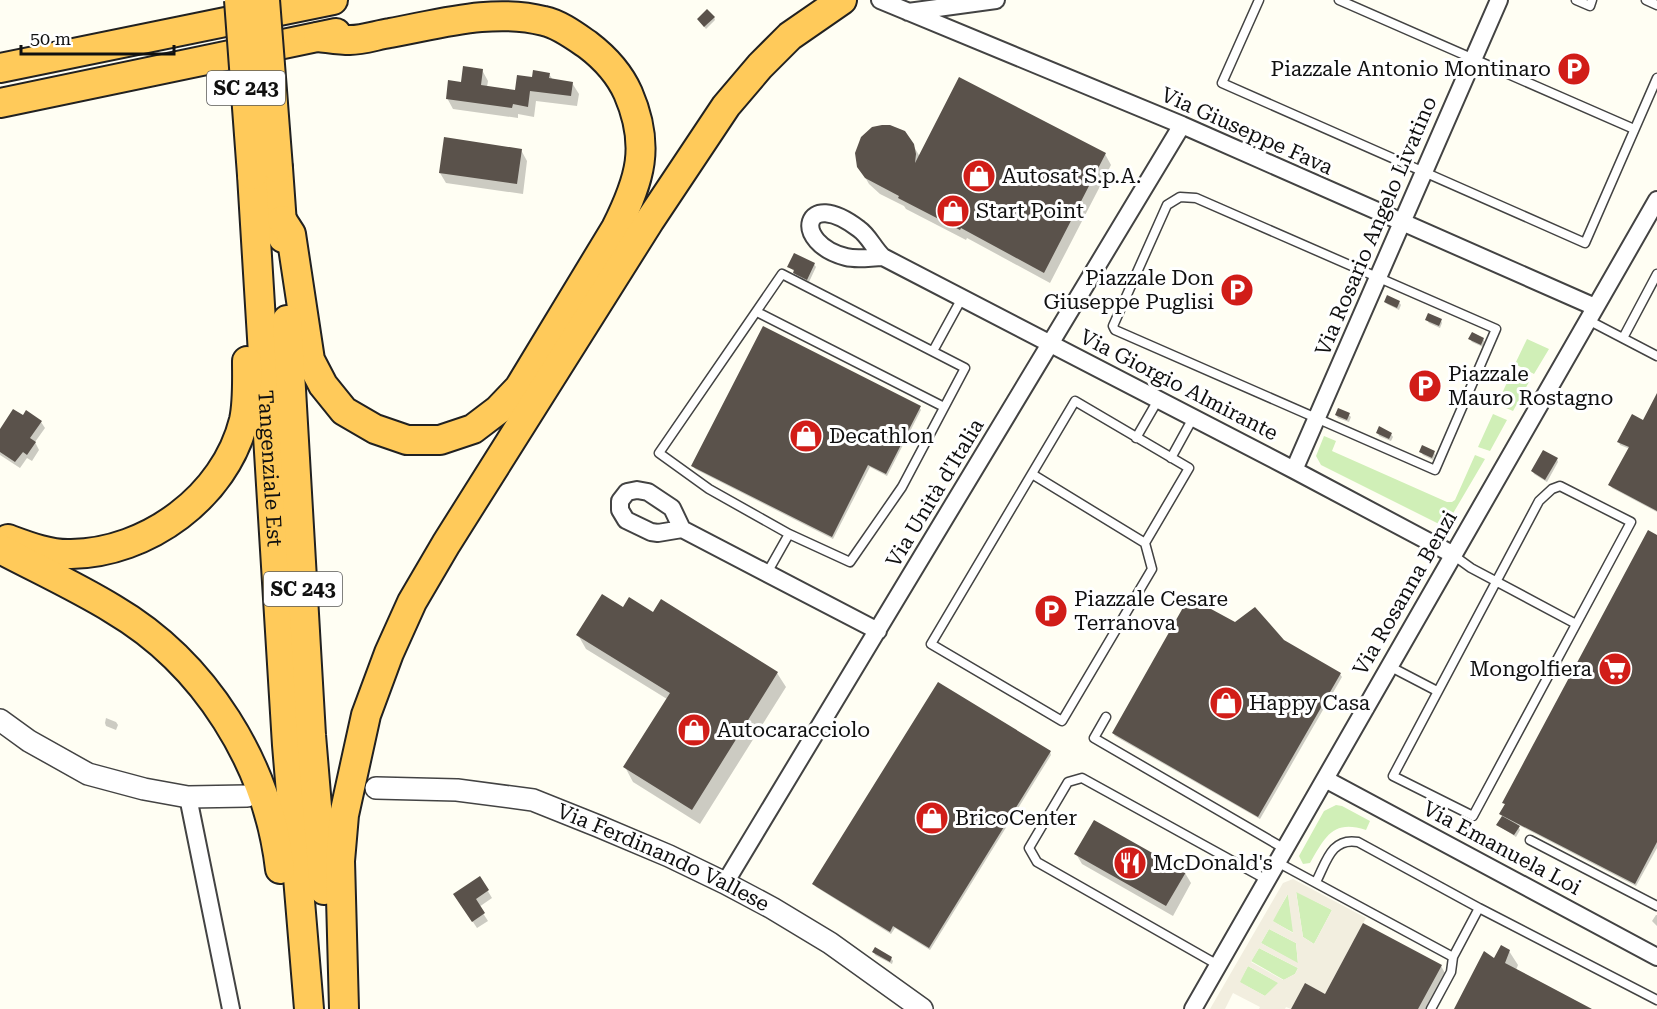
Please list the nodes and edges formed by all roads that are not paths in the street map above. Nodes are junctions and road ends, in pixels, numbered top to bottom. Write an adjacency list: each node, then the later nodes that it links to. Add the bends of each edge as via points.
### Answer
1 (239, 0): 27 (highway, Tangenziale Est / SC 243, bridge)
2 (265, 0): 27 (highway, Tangenziale Est / SC 243, bridge)
3 (333, 0): 17 (highway)
4 (492, 0): 16 (highway)
5 (842, 0): 83 (highway, via 790,36 726,106 650,220 412,602 366,715 344,815 340,861)
6 (880, 0): 15 (street, Via Giuseppe Fava)
7 (996, 0): 15 (street)
8 (1259, 0): 28 (lane, via 1221,83)
9 (1340, 0): 19 (lane)
10 (1498, 0): 19 (street, Via Rosario Angelo Livatino)
11 (1576, 0): 12 (lane, via 1590,6)
12 (1592, 0)
13 (1646, 0): 14 (lane)
14 (1657, 5)
15 (907, 12): 25 (street, Via Giuseppe Fava)
16 (318, 37): 21 (highway); 30 (highway, via 351,40 478,17 510,15 546,21 576,36 601,55 622,79 635,110 641,144 639,176 616,228 519,388 473,429 440,440 407,440 375,429 344,411 322,385 310,360 291,234)
17 (145, 38): 18 (highway, via 115,34); 20 (highway)
18 (0, 55)
19 (1473, 58): 26 (lane); 28 (street, Via Rosario Angelo Livatino)
20 (0, 68)
21 (162, 69): 23 (highway); 24 (highway, via 96,94)
22 (1657, 78): 26 (lane)
23 (0, 103)
24 (0, 117)
25 (1182, 125): 31 (street, Via Giuseppe Fava); 39 (street, Via Unità d'Italia)
26 (1634, 129): 28 (lane, via 1585,243)
27 (265, 172): 30 (highway, Tangenziale Est / SC 243)
28 (1424, 172): 31 (street, Via Rosario Angelo Livatino)
29 (1657, 200): 37 (street, Via Rosanna Benzi)
30 (268, 219): 52 (highway, via 244,251 244,420 232,453 214,481 164,526 104,552 68,555); 81 (highway, Tangenziale Est / SC 243, via 287,745); 82 (highway, Tangenziale Est / SC 243)
31 (1402, 223): 34 (street, Via Rosario Angelo Livatino); 37 (street, Via Giuseppe Fava)
32 (883, 257): 35 (street, Via Giorgio Almirante)
33 (1657, 274): 38 (lane)
34 (1379, 277): 45 (street, Via Rosario Angelo Livatino); 45 (lane, via 1496,329 1440,459 1435,470); 45 (lane, via 1196,198 1180,197 1167,205 1113,326)
35 (962, 298): 39 (street, Via Giorgio Almirante); 40 (lane)
36 (757, 312): 40 (lane, via 782,274); 43 (lane); 51 (lane, via 658,453 709,489)
37 (1592, 314): 38 (lane); 55 (street, Via Rosanna Benzi)
38 (1623, 338): 41 (lane)
39 (1051, 344): 42 (street, Via Giorgio Almirante); 59 (street, Via Unità d'Italia)
40 (933, 351): 43 (lane, via 965,368)
41 (1657, 356)
42 (1158, 400): 44 (street, Via Giorgio Almirante); 46 (lane)
43 (944, 407): 51 (lane, via 902,487 850,562)
44 (1194, 418): 47 (lane); 48 (street, Via Giorgio Almirante)
45 (1316, 419): 48 (street, Via Rosario Angelo Livatino)
46 (1136, 438): 47 (lane); 49 (lane, via 1074,401)
47 (1170, 458): 53 (lane, via 1189,468)
48 (1294, 470): 55 (street, Via Giorgio Almirante)
49 (1032, 474): 53 (lane); 53 (lane, via 931,644 1062,721 1152,569)
50 (682, 529): 56 (street)
51 (789, 534): 56 (lane)
52 (0, 535)
53 (1145, 543)
54 (0, 549): 80 (highway, via 114,609 151,635 216,703 238,736 278,848)
55 (1452, 554): 57 (lane); 60 (street, Via Rosanna Benzi)
56 (767, 573): 59 (street)
57 (1496, 581): 58 (lane); 58 (lane, via 1539,501 1552,489 1565,488 1631,522); 61 (lane)
58 (1576, 624): 61 (lane, via 1473,816 1393,776)
59 (878, 630): 72 (street, Via Unità d'Italia)
60 (1389, 666): 61 (lane); 64 (street, Via Rosanna Benzi)
61 (1437, 691)
62 (1106, 717): 69 (lane, via 1094,738)
63 (0, 720): 67 (street, via 88,774)
64 (1325, 779): 69 (street, Via Rosanna Benzi); 76 (street, Via Emanuela Loi)
65 (376, 788): 72 (street, Via Ferdinando Vallese, via 456,790 533,800)
66 (247, 796): 67 (street)
67 (188, 797): 79 (street)
68 (1530, 840): 73 (lane)
69 (1281, 856): 70 (street, Via Rosanna Benzi); 71 (lane)
70 (1267, 880): 77 (street, Via Rosanna Benzi); 77 (lane, via 1082,778 1068,782 1029,848 1037,862)
71 (1316, 882): 74 (lane, via 1332,851 1347,840 1358,842); 75 (lane)
72 (725, 883): 84 (street, Via Ferdinando Vallese, via 830,943)
73 (1657, 906)
74 (1479, 908): 75 (lane); 78 (lane)
75 (1453, 957): 86 (lane, via 1451,972)
76 (1657, 957)
77 (1218, 965): 85 (street, Via Rosanna Benzi)
78 (1657, 1000)
79 (231, 1009)
80 (298, 1009)
81 (309, 1009)
82 (333, 1009)
83 (344, 1009)
84 (922, 1009)
85 (1193, 1009)
86 (1431, 1009)

